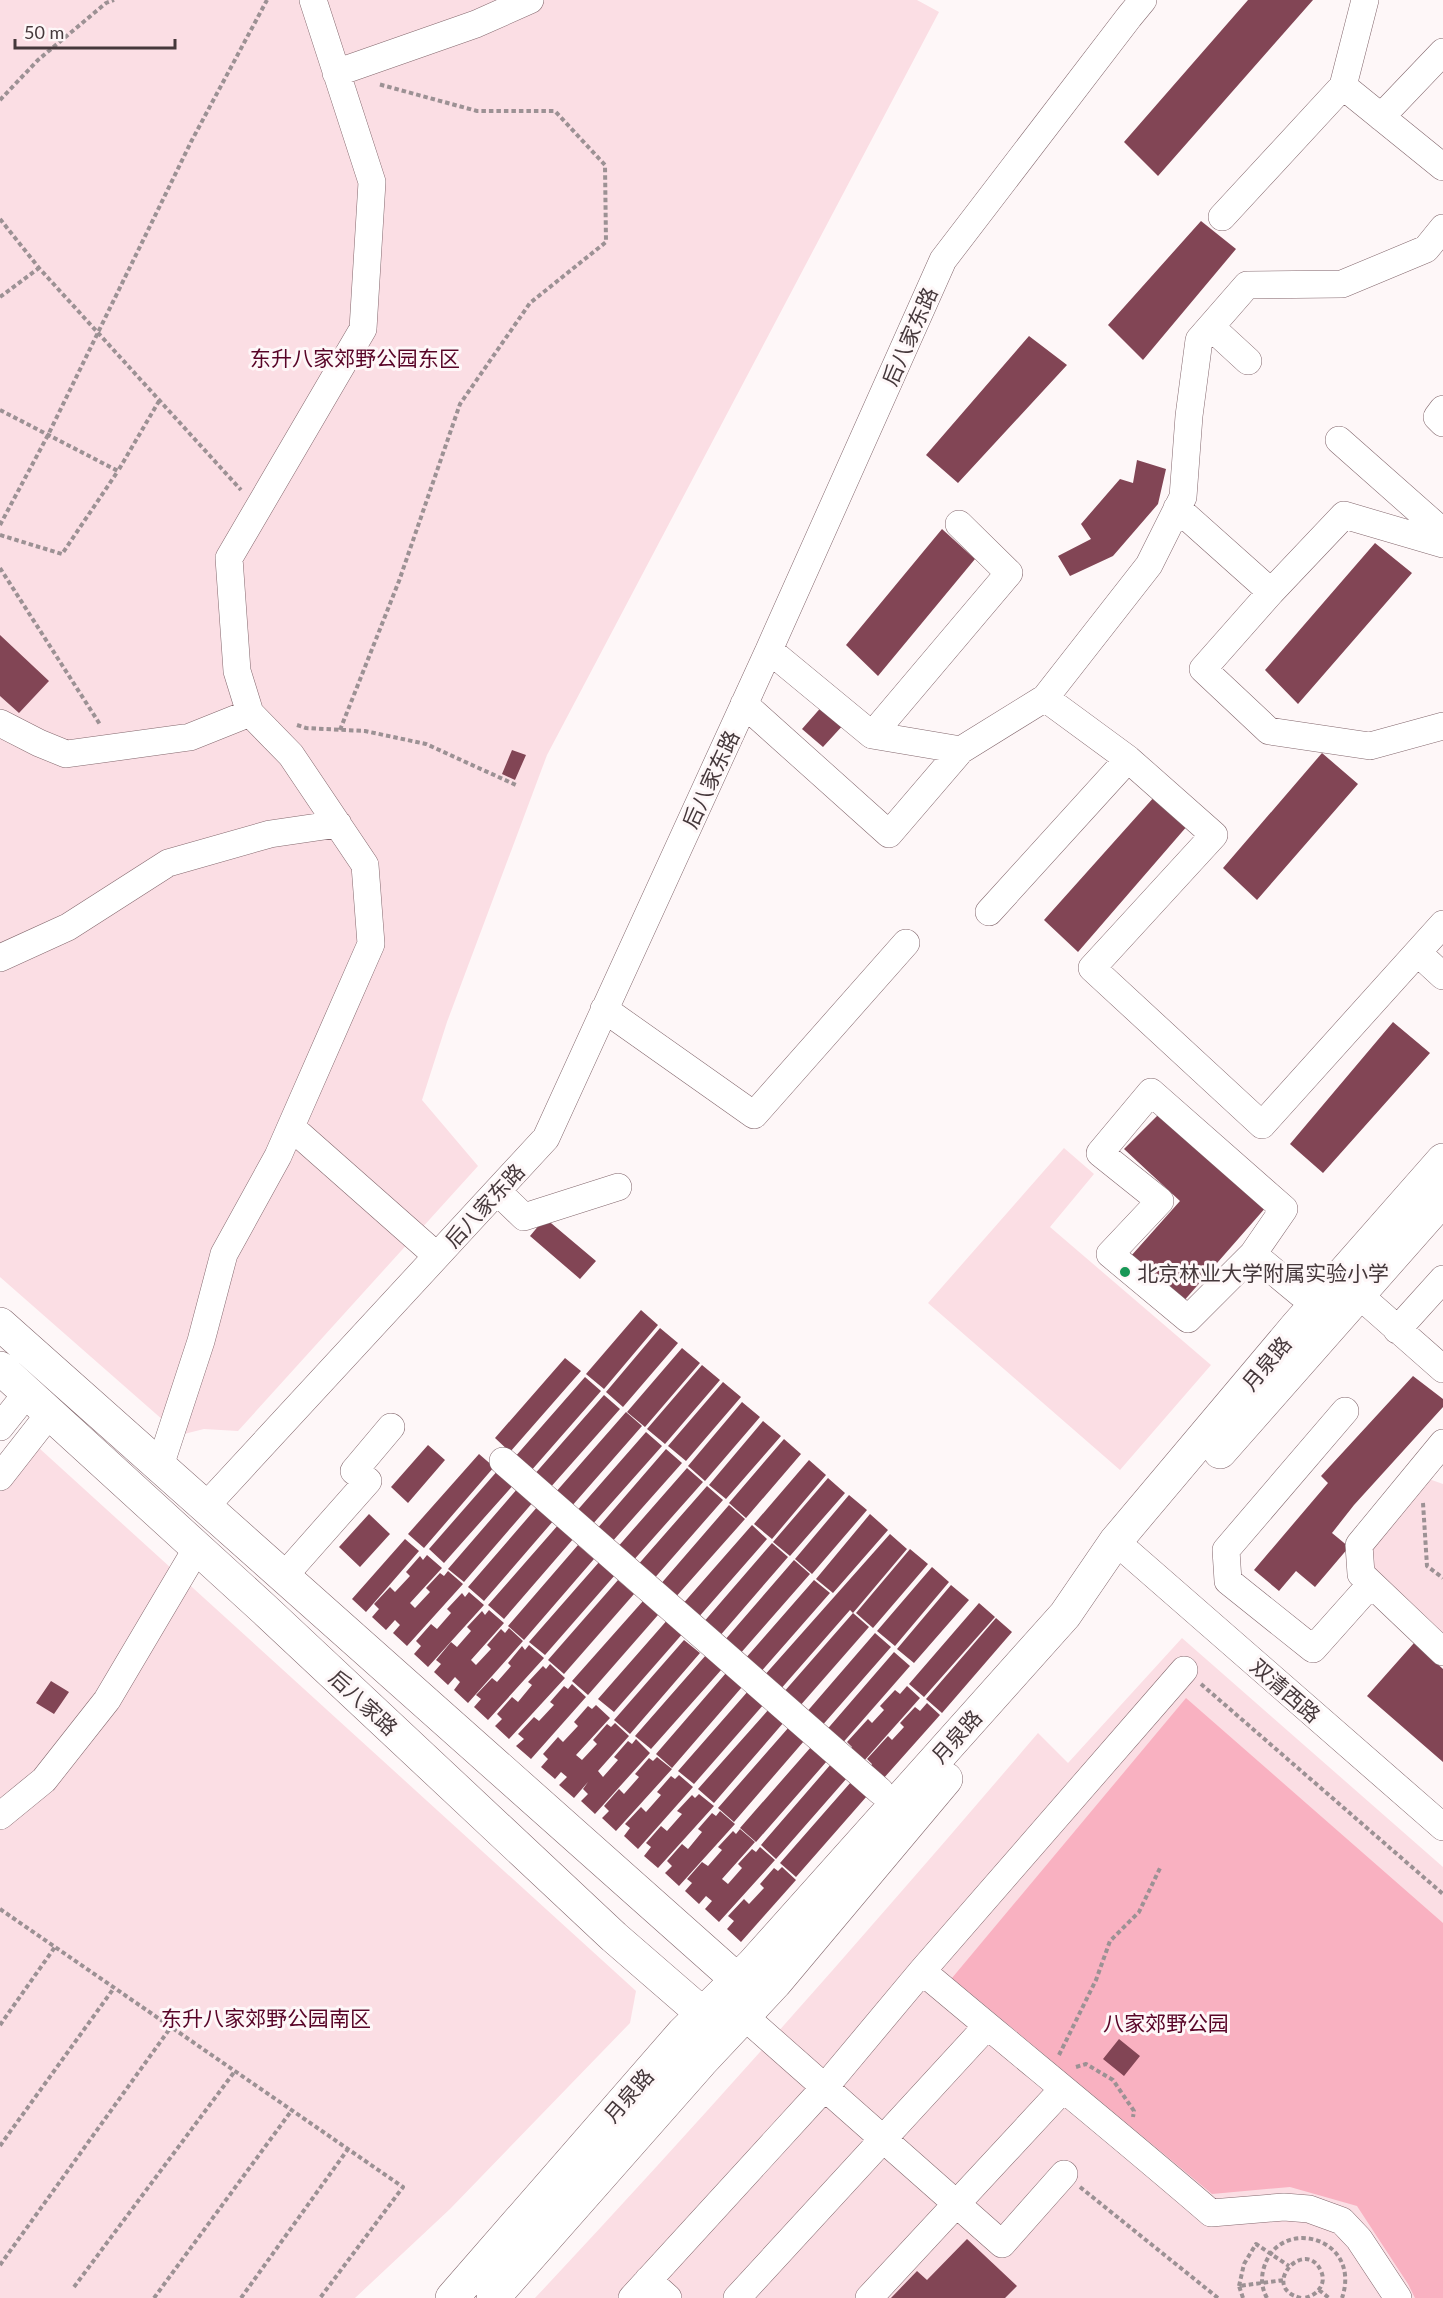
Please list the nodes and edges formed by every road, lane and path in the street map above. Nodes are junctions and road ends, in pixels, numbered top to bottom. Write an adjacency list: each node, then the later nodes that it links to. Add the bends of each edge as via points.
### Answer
1 (114, 0): 10 (path, via 38,60)
2 (267, 0): 19 (path)
3 (313, 0): 8 (street)
4 (530, 0): 8 (street, via 476,24)
5 (1143, 0): 37 (street, 后八家东路, via 943,260)
6 (1365, 0): 9 (street)
7 (1443, 52): 11 (street)
8 (336, 73): 29 (street, via 372,182 363,329); 44 (path, via 477,111 555,111 605,165 606,242 530,303 460,405 399,581)
9 (1343, 86): 11 (street); 13 (street)
10 (0, 100)
11 (1382, 117): 12 (street)
12 (1443, 167)
13 (1222, 217)
14 (0, 219): 16 (path)
15 (1437, 247): 18 (street, via 1342,284 1248,285)
16 (39, 268): 17 (path); 19 (path)
17 (0, 297)
18 (1211, 327): 20 (street); 28 (street, via 1199,340 1183,496)
19 (97, 331): 21 (path); 25 (path)
20 (1248, 361)
21 (159, 401): 27 (path); 29 (path)
22 (1443, 409): 24 (street, via 1437,417)
23 (0, 410): 25 (path)
24 (1443, 423)
25 (48, 435): 27 (path); 31 (path)
26 (1339, 440): 32 (street)
27 (118, 471): 33 (path, via 62,554)
28 (1177, 508): 36 (street); 38 (street, via 1149,565)
29 (258, 509): 40 (street, via 229,558 237,671)
30 (959, 524): 45 (street, via 1009,573)
31 (0, 525)
32 (1443, 532)
33 (0, 535)
34 (1443, 544): 36 (street, via 1344,515)
35 (0, 568): 46 (path)
36 (1270, 592): 43 (street, via 1203,669 1269,731 1370,746)
37 (769, 650): 39 (street, 后八家东路); 45 (street)
38 (1045, 698): 47 (street); 48 (street)
39 (744, 704): 47 (street, via 889,834); 57 (street, 后八家东路)
40 (250, 713): 46 (street, via 190,737); 50 (street, via 291,754)
41 (0, 723): 46 (street, via 66,754)
42 (295, 725): 44 (path)
43 (1443, 726)
44 (340, 730): 49 (path, via 365,731 426,744)
45 (872, 735): 47 (street)
46 (114, 747)
47 (961, 750)
48 (1128, 759): 51 (street); 54 (street, via 1214,835 1092,968 1262,1125)
49 (516, 784)
50 (338, 824): 55 (street, via 270,834 168,863 68,927); 58 (street, via 365,865 371,944)
51 (989, 912)
52 (1443, 924): 54 (street)
53 (906, 943): 57 (street, via 754,1115)
54 (1418, 953): 56 (street)
55 (0, 958)
56 (1443, 976)
57 (604, 1009): 61 (street, 后八家东路, via 546,1138)
58 (291, 1127): 64 (street); 77 (street, via 224,1254 201,1341)
59 (1443, 1160): 66 (main road, 月泉路)
60 (618, 1186): 61 (street, via 524,1217)
61 (497, 1191): 64 (street, 后八家东路)
62 (1443, 1199): 66 (main road, 月泉路)
63 (1253, 1254): 63 (street, via 1188,1319 1110,1254 1160,1201 1100,1153 1150,1092 1284,1209); 66 (street, via 1301,1294)
64 (436, 1256): 80 (street, 后八家东路)
65 (1443, 1279): 68 (street)
66 (1343, 1293): 68 (street); 82 (main road, 月泉路); 97 (main road, 月泉路, via 1115,1542 1065,1615 753,1964)
67 (0, 1324): 77 (main road, 后八家路)
68 (1388, 1330): 70 (street)
69 (0, 1368): 71 (main road, 后八家路)
70 (1443, 1369)
71 (38, 1403): 73 (street); 79 (street); 81 (main road, 后八家路)
72 (1345, 1411): 85 (street, via 1226,1550 1228,1581 1313,1649)
73 (0, 1427)
74 (391, 1427): 83 (street, via 354,1471 368,1481)
75 (1443, 1443): 78 (street)
76 (503, 1461): 88 (street)
77 (160, 1466): 80 (main road, 后八家路)
78 (1421, 1470): 84 (path, via 1426,1566); 85 (street, via 1359,1545 1361,1574)
79 (0, 1478)
80 (206, 1507): 83 (main road, 后八家路)
81 (198, 1548): 89 (street, via 107,1700 44,1780); 98 (main road, 后八家路, via 614,1937)
82 (1129, 1553): 90 (street, 双清西路); 97 (main road, 月泉路, via 1080,1621)
83 (284, 1576): 97 (main road, 后八家路)
84 (1443, 1578)
85 (1371, 1584): 86 (street)
86 (1443, 1652)
87 (1184, 1670): 92 (path); 95 (street)
88 (880, 1791)
89 (0, 1816)
90 (1443, 1827)
91 (1161, 1866): 103 (path, via 1139,1912 1110,1941)
92 (1443, 1894)
93 (0, 1910): 94 (path)
94 (55, 1947): 96 (path); 99 (path)
95 (922, 1971): 100 (street); 104 (street)
96 (114, 1988): 101 (path); 107 (path)
97 (742, 2008): 98 (main road, 月泉路); 98 (main road, 后八家路); 104 (street); 125 (main road, 月泉路)
98 (703, 2014): 124 (main road, 月泉路)
99 (0, 2025)
100 (987, 2026): 103 (street); 106 (street)
101 (171, 2027): 102 (path); 112 (path)
102 (235, 2071): 105 (path); 117 (path)
103 (1055, 2083): 110 (street); 134 (street, via 1211,2213 1284,2207 1309,2209 1342,2221 1359,2239)
104 (825, 2087): 106 (street); 119 (street)
105 (292, 2110): 108 (path); 121 (path)
106 (884, 2139): 110 (street); 126 (street)
107 (0, 2146)
108 (348, 2149): 122 (path); 123 (path, via 403,2187)
109 (1064, 2174): 110 (street, via 1002,2244); 128 (path)
110 (958, 2203): 127 (street)
111 (1271, 2255): 113 (path); 115 (path, via 1265,2264); 116 (path, via 1256,2244 1244,2264); 133 (path, via 1284,2242 1297,2238 1323,2242 1342,2261 1346,2280)
112 (0, 2265)
113 (1289, 2266): 114 (path); 118 (path, via 1301,2260 1313,2262 1321,2272)
114 (1284, 2280): 115 (path); 120 (path)
115 (1263, 2283): 116 (path); 130 (path)
116 (1239, 2286): 129 (path)
117 (74, 2287)
118 (1319, 2290): 131 (path); 132 (path)
119 (649, 2292)
120 (1290, 2296): 131 (path)
121 (154, 2298)
122 (241, 2298)
123 (320, 2298)
124 (452, 2298)
125 (493, 2298)
126 (737, 2298)
127 (869, 2298)
128 (1218, 2298)
129 (1243, 2298)
130 (1267, 2298)
131 (1304, 2298)
132 (1329, 2298)
133 (1342, 2298)
134 (1398, 2298)

